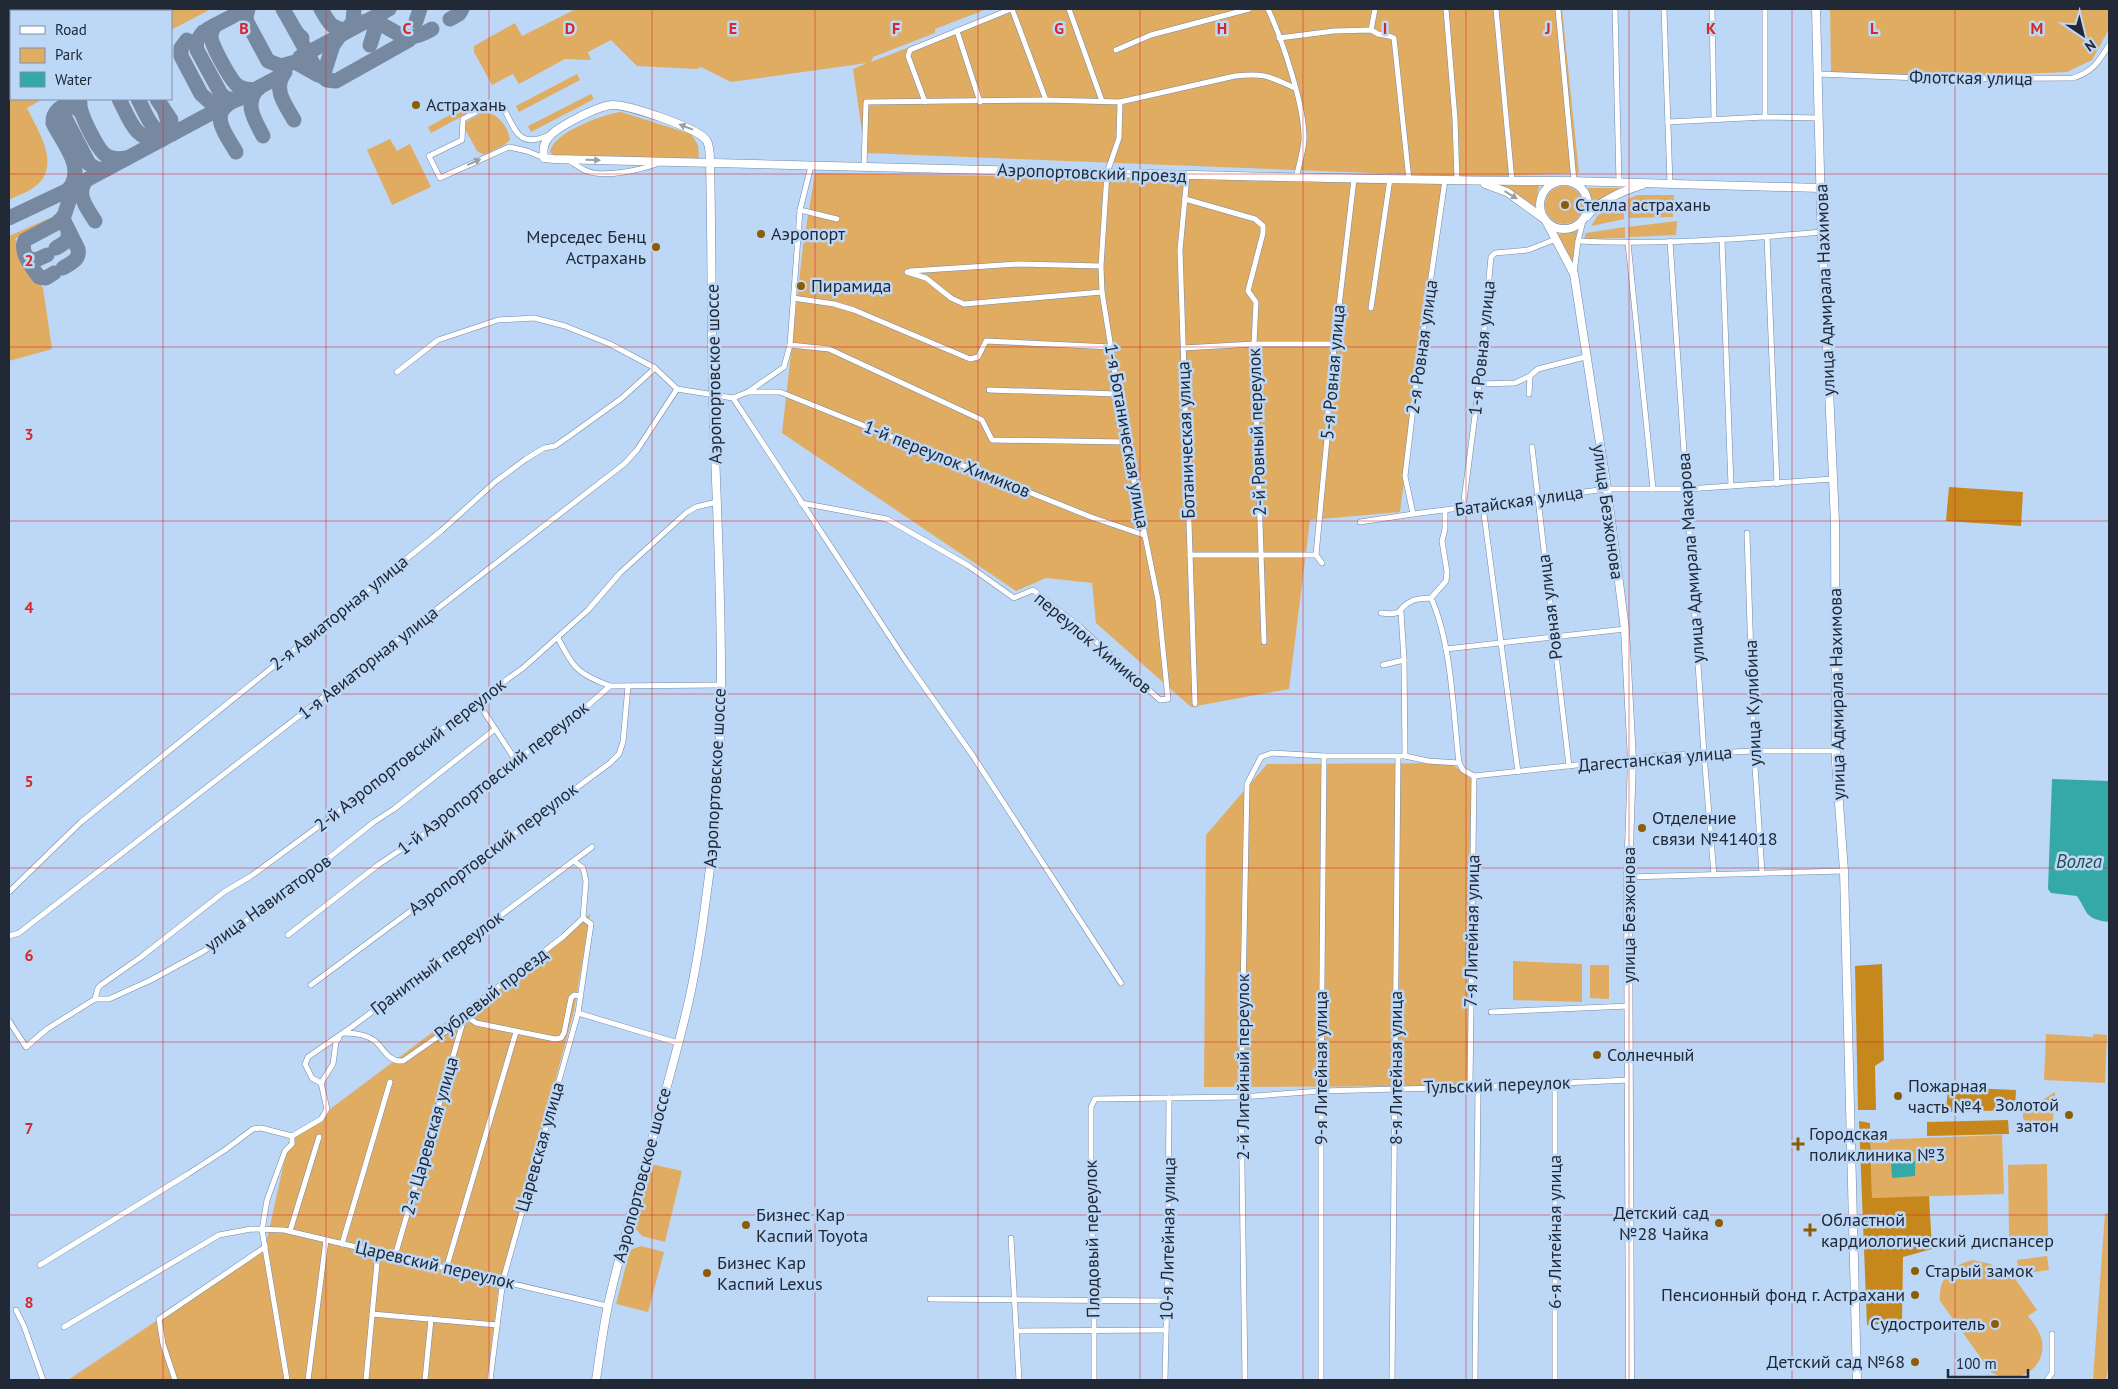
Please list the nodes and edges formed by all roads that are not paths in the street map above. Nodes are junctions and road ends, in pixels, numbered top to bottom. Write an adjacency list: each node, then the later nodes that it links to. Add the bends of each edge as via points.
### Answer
1 (1011, 9): 15 (street); 21 (street)
2 (1069, 9): 22 (street)
3 (1249, 9): 18 (street, via 1150,35)
4 (1268, 9): 16 (street)
5 (1375, 9): 14 (street)
6 (1446, 9): 44 (street)
7 (1496, 9): 46 (street)
8 (1558, 9): 48 (street)
9 (1615, 9): 49 (street)
10 (1664, 9): 29 (street)
11 (1712, 9): 28 (street)
12 (1765, 9): 26 (street)
13 (1816, 9): 19 (main road, улица Адмирала Нахимова)
14 (1372, 30): 16 (street); 42 (street, via 1395,40)
15 (957, 31): 23 (street, via 911,48 909,52); 24 (street)
16 (1279, 38): 20 (street)
17 (2109, 45): 19 (street, Флотская улица, via 2097,65 2073,78)
18 (1116, 50)
19 (1818, 74): 27 (main road, улица Адмирала Нахимова)
20 (1295, 88): 25 (street, via 1268,76 1235,76); 39 (street, via 1304,140)
21 (1046, 100): 22 (street); 24 (street)
22 (1102, 101): 25 (street)
23 (925, 102): 24 (street); 36 (street, via 866,102)
24 (980, 102)
25 (1120, 102): 37 (street, 1-я Ботаническая улица, via 1119,138)
26 (1764, 117): 27 (street); 28 (street)
27 (1819, 118): 52 (main road, улица Адмирала Нахимова)
28 (1714, 119): 29 (street)
29 (1668, 122): 51 (street)
30 (555, 132): 31 (main road, via 546,141); 31 (street, one-way to 31, via 527,141 520,137 501,104 463,119 462,140 429,156 440,178 509,147); 34 (main road, Аэропортовское шоссе, one-way to 30, via 708,146 699,132 620,106 599,108)
31 (544, 158): 32 (main road, Аэропортовский проезд)
32 (568, 159): 33 (main road, Аэропортовский проезд, one-way to 33); 33 (street, via 592,172 632,172)
33 (664, 162): 34 (main road, Аэропортовский проезд)
34 (710, 164): 35 (main road, Аэропортовский проезд); 83 (main road, Аэропортовское шоссе)
35 (810, 166): 36 (main road, Аэропортовский проезд); 54 (street)
36 (864, 167): 37 (main road, Аэропортовский проезд)
37 (1107, 173): 38 (main road, Аэропортовский проезд); 65 (street, 1-я Ботаническая улица)
38 (1187, 176): 39 (main road, Аэропортовский проезд); 53 (street, Ботаническая улица)
39 (1296, 178): 40 (main road, Аэропортовский проезд)
40 (1354, 179): 41 (main road, Аэропортовский проезд); 71 (street, 5-я Ровная улица)
41 (1390, 179): 42 (main road, Аэропортовский проезд); 69 (street)
42 (1409, 180): 43 (main road, Аэропортовский проезд)
43 (1444, 180): 44 (main road, Аэропортовский проезд); 101 (street, 2-я Ровная улица, via 1405,476)
44 (1457, 181): 45 (main road, Аэропортовский проезд)
45 (1473, 181): 46 (main road, Аэропортовский проезд); 56 (main road, one-way to 56, via 1507,192)
46 (1512, 181): 47 (main road, Аэропортовский проезд)
47 (1559, 181): 48 (main road); 56 (main road, via 1550,185 1540,201)
48 (1571, 181): 49 (main road); 57 (main road, via 1584,191 1588,200)
49 (1619, 183): 50 (main road)
50 (1649, 184): 51 (main road); 57 (main road, via 1608,199)
51 (1670, 184): 52 (main road)
52 (1820, 188): 58 (main road, улица Адмирала Нахимова)
53 (1185, 200): 70 (street, 2-й Ровный переулок, via 1255,219 1263,226 1248,291 1256,302); 74 (street, Ботаническая улица, via 1180,250)
54 (800, 210): 55 (street); 68 (street)
55 (837, 219)
56 (1545, 220): 57 (main road, via 1560,229 1570,229); 60 (main road, улица Безжонова)
57 (1584, 220): 62 (street)
58 (1822, 232): 59 (street); 89 (main road, улица Адмирала Нахимова)
59 (1767, 237): 61 (street); 90 (street)
60 (1556, 239): 66 (main road, улица Безжонова); 79 (street, 1-я Ровная улица, via 1528,250 1492,256)
61 (1722, 240): 63 (street); 91 (street)
62 (1578, 241): 64 (street); 66 (street)
63 (1670, 241): 64 (street); 94 (street, улица Адмирала Макарова)
64 (1628, 243): 93 (street)
65 (1102, 266): 67 (street, 1-я Ботаническая улица); 67 (street, via 1019,264 907,272 926,278 964,304)
66 (1574, 274): 75 (main road, улица Безжонова)
67 (1102, 292): 73 (street, 1-я Ботаническая улица)
68 (793, 298): 72 (street); 73 (street, via 854,310 970,359 978,357 986,341)
69 (1371, 308)
70 (1254, 344): 71 (street); 74 (street); 105 (street, 2-й Ровный переулок)
71 (1334, 344): 107 (street, 5-я Ровная улица)
72 (790, 345): 82 (street, via 784,367); 87 (street, via 829,349 982,420 992,440)
73 (1112, 347): 84 (street, 1-я Ботаническая улица)
74 (1183, 348): 106 (street, Ботаническая улица)
75 (1585, 357): 78 (street, via 1538,369); 92 (main road, улица Безжонова)
76 (655, 368): 77 (street, via 610,344 566,326 534,318 498,320 438,340); 80 (street); 145 (street, 2-я Авиаторная улица, via 622,398 555,446 538,452 495,482 81,822)
77 (397, 372)
78 (1530, 376): 79 (street, via 1515,383); 85 (street)
79 (1479, 384): 99 (street, 1-я Ровная улица)
80 (677, 389): 83 (street); 148 (street, 1-я Авиаторная улица, via 637,450 624,464 19,933)
81 (989, 390): 84 (street)
82 (748, 392): 86 (street); 104 (street, 1-й переулок Химиков, via 780,392 1090,517)
83 (713, 394): 86 (street); 96 (main road, Аэропортовское шоссе)
84 (1118, 394): 87 (street, 1-я Ботаническая улица)
85 (1529, 394)
86 (733, 398): 97 (street)
87 (1126, 442): 104 (street, 1-я Ботаническая улица)
88 (1532, 447): 95 (street, Ровная улица)
89 (1833, 480): 90 (street, Батайская улица); 128 (main road, улица Адмирала Нахимова)
90 (1777, 484): 91 (street, Батайская улица)
91 (1731, 486): 94 (street, Батайская улица)
92 (1607, 489): 93 (street, Батайская улица); 95 (street, Батайская улица); 112 (main road, улица Безжонова)
93 (1653, 489): 94 (street, Батайская улица)
94 (1687, 489): 129 (street, улица Адмирала Макарова)
95 (1538, 499): 98 (street, Батайская улица); 113 (street, Ровная улица)
96 (717, 502): 114 (street, 2-й Аэропортовский переулок, via 686,513 620,573); 120 (main road, Аэропортовское шоссе)
97 (801, 502): 123 (street, переулок Химиков, via 887,519 968,566 1014,598 1033,590 1080,627 1160,700); 149 (street, via 973,756)
98 (1483, 506): 99 (street, Батайская улица); 116 (street)
99 (1463, 508): 100 (street, Батайская улица)
100 (1446, 511): 101 (street, Батайская улица); 109 (street, via 1442,541 1446,581)
101 (1413, 514): 102 (street, Батайская улица)
102 (1360, 522)
103 (1747, 533): 127 (street, улица Кулибина)
104 (1144, 535): 123 (street, 1-я Ботаническая улица, via 1158,600)
105 (1260, 554): 106 (street); 107 (street); 115 (street, 2-й Ровный переулок)
106 (1190, 555): 125 (street, Ботаническая улица)
107 (1316, 555): 108 (street)
108 (1322, 563)
109 (1432, 598): 110 (street, via 1409,602); 117 (street, via 1440,616)
110 (1400, 612): 111 (street); 118 (street)
111 (1380, 613)
112 (1625, 629): 113 (street); 133 (main road, улица Безжонова)
113 (1554, 636): 116 (street); 136 (street, Ровная улица)
114 (558, 638): 121 (street, via 571,663 588,678); 124 (street, 2-й Аэропортовский переулок)
115 (1264, 642)
116 (1502, 643): 117 (street); 137 (street)
117 (1446, 649): 135 (street)
118 (1404, 660): 119 (street); 131 (street)
119 (1383, 665)
120 (720, 685): 122 (street); 160 (main road, Аэропортовское шоссе, via 717,800 708,887 695,974)
121 (610, 686): 122 (street); 134 (street, 1-й Аэропортовский переулок)
122 (628, 686): 150 (street, Аэропортовский переулок, via 623,742 619,754 610,763)
123 (1168, 699)
124 (477, 701): 126 (street); 152 (street, 2-й Аэропортовский переулок, via 334,816 224,892 101,985)
125 (1195, 704)
126 (494, 730): 134 (street); 152 (street, улица Навигаторов, via 294,885 204,950 109,999)
127 (1754, 751): 128 (street, Дагестанская улица); 129 (street, Дагестанская улица); 142 (street, улица Кулибина)
128 (1836, 751): 141 (main road, улица Адмирала Нахимова)
129 (1704, 754): 133 (street, Дагестанская улица); 143 (street, улица Адмирала Макарова)
130 (1324, 756): 132 (street); 168 (street, 9-я Литейная улица); 169 (street, 2-й Литейный переулок, via 1272,753 1262,757 1247,784)
131 (1405, 756): 132 (street); 135 (street)
132 (1398, 757): 167 (street, 8-я Литейная улица)
133 (1632, 760): 136 (street, Дагестанская улица); 144 (main road, улица Безжонова)
134 (516, 761): 147 (street, 1-й Аэропортовский переулок, via 439,824 378,865)
135 (1459, 763): 138 (street, via 1463,770)
136 (1569, 766): 137 (street, Дагестанская улица)
137 (1518, 772): 138 (street, Дагестанская улица)
138 (1474, 776): 165 (street, 7-я Литейная улица)
139 (592, 848): 140 (street, Гранитный переулок)
140 (574, 861): 146 (street, via 584,868 586,880); 159 (street, Гранитный переулок)
141 (1844, 871): 142 (street); 216 (main road, улица Адмирала Нахимова)
142 (1762, 873): 143 (street)
143 (1714, 875): 144 (street)
144 (1628, 876): 153 (main road, улица Безжонова)
145 (9, 892)
146 (583, 918): 151 (street, Царевская улица, via 592,924); 156 (street, Рублевый проезд)
147 (288, 935)
148 (9, 936)
149 (1121, 983)
150 (311, 985)
151 (581, 996): 155 (street, Царевская улица); 158 (street, via 570,998 561,1038)
152 (95, 999): 157 (street, улица Навигаторов, via 47,1029 26,1047)
153 (1629, 1006): 154 (street); 161 (main road, улица Безжонова)
154 (1491, 1012)
155 (578, 1013): 160 (street); 184 (street, Царевская улица)
156 (465, 1015): 158 (street, via 476,1022); 159 (street, Рублевый проезд, via 403,1062 396,1062 374,1041 361,1034); 181 (street, 2-я Царевская улица)
157 (9, 1020)
158 (516, 1032): 183 (street)
159 (343, 1033): 163 (street, via 336,1042 333,1064); 163 (street, Гранитный переулок, via 308,1057 305,1064 312,1078)
160 (678, 1043): 189 (main road, Аэропортовское шоссе)
161 (1629, 1080): 164 (street, Тульский переулок); 215 (main road, улица Безжонова)
162 (390, 1082): 178 (street)
163 (321, 1083): 172 (street, via 327,1108 321,1119)
164 (1555, 1084): 166 (street, Тульский переулок); 214 (street, 6-я Литейная улица)
165 (1470, 1086): 166 (street, Тульский переулок); 167 (street, Тульский переулок)
166 (1478, 1087): 213 (street)
167 (1396, 1088): 168 (street, Тульский переулок); 212 (street, 8-я Литейная улица)
168 (1321, 1091): 169 (street, Тульский переулок); 211 (street, 9-я Литейная улица)
169 (1241, 1097): 170 (street, Тульский переулок); 210 (street, 2-й Литейный переулок)
170 (1169, 1098): 171 (street, Тульский переулок); 188 (street, 10-я Литейная улица)
171 (1095, 1099): 187 (street, Плодовый переулок, via 1091,1116)
172 (292, 1136): 174 (street, via 292,1144 285,1151 267,1200); 182 (street, via 252,1128 188,1174)
173 (319, 1137): 175 (street)
174 (262, 1230): 175 (street, Царевский переулок); 179 (street); 194 (street, Царевский переулок, via 239,1230 219,1235)
175 (290, 1231): 177 (street, Царевский переулок)
176 (1011, 1238): 186 (street)
177 (326, 1240): 178 (street, Царевский переулок); 202 (street)
178 (342, 1244): 180 (street, Царевский переулок)
179 (264, 1245): 200 (street, via 265,1248 159,1319); 201 (street)
180 (378, 1252): 181 (street, Царевский переулок); 191 (street)
181 (395, 1256): 183 (street, Царевский переулок)
182 (40, 1264)
183 (446, 1269): 184 (street, Царевский переулок)
184 (503, 1280): 189 (street, Царевский переулок); 193 (street, Царевская улица)
185 (930, 1299): 186 (street)
186 (1015, 1301): 187 (street); 197 (street)
187 (1093, 1301): 188 (street); 195 (street, Плодовый переулок)
188 (1167, 1301): 196 (street, 10-я Литейная улица)
189 (608, 1306): 206 (main road, Аэропортовское шоссе)
190 (16, 1310): 199 (street)
191 (372, 1314): 192 (street); 203 (street)
192 (431, 1319): 193 (street); 204 (street)
193 (497, 1325): 205 (street, Царевская улица)
194 (64, 1327)
195 (1093, 1330): 196 (street); 197 (street); 208 (street, Плодовый переулок)
196 (1166, 1330): 209 (street, 10-я Литейная улица)
197 (1017, 1331): 207 (street)
198 (2052, 1334): 217 (street, via 2052,1373)
199 (43, 1380)
200 (175, 1380)
201 (286, 1380)
202 (308, 1380)
203 (366, 1380)
204 (425, 1380)
205 (490, 1380)
206 (596, 1380)
207 (1019, 1380)
208 (1094, 1380)
209 (1165, 1380)
210 (1245, 1380)
211 (1322, 1380)
212 (1392, 1380)
213 (1476, 1380)
214 (1555, 1380)
215 (1630, 1380)
216 (1858, 1380)
217 (2047, 1380)

